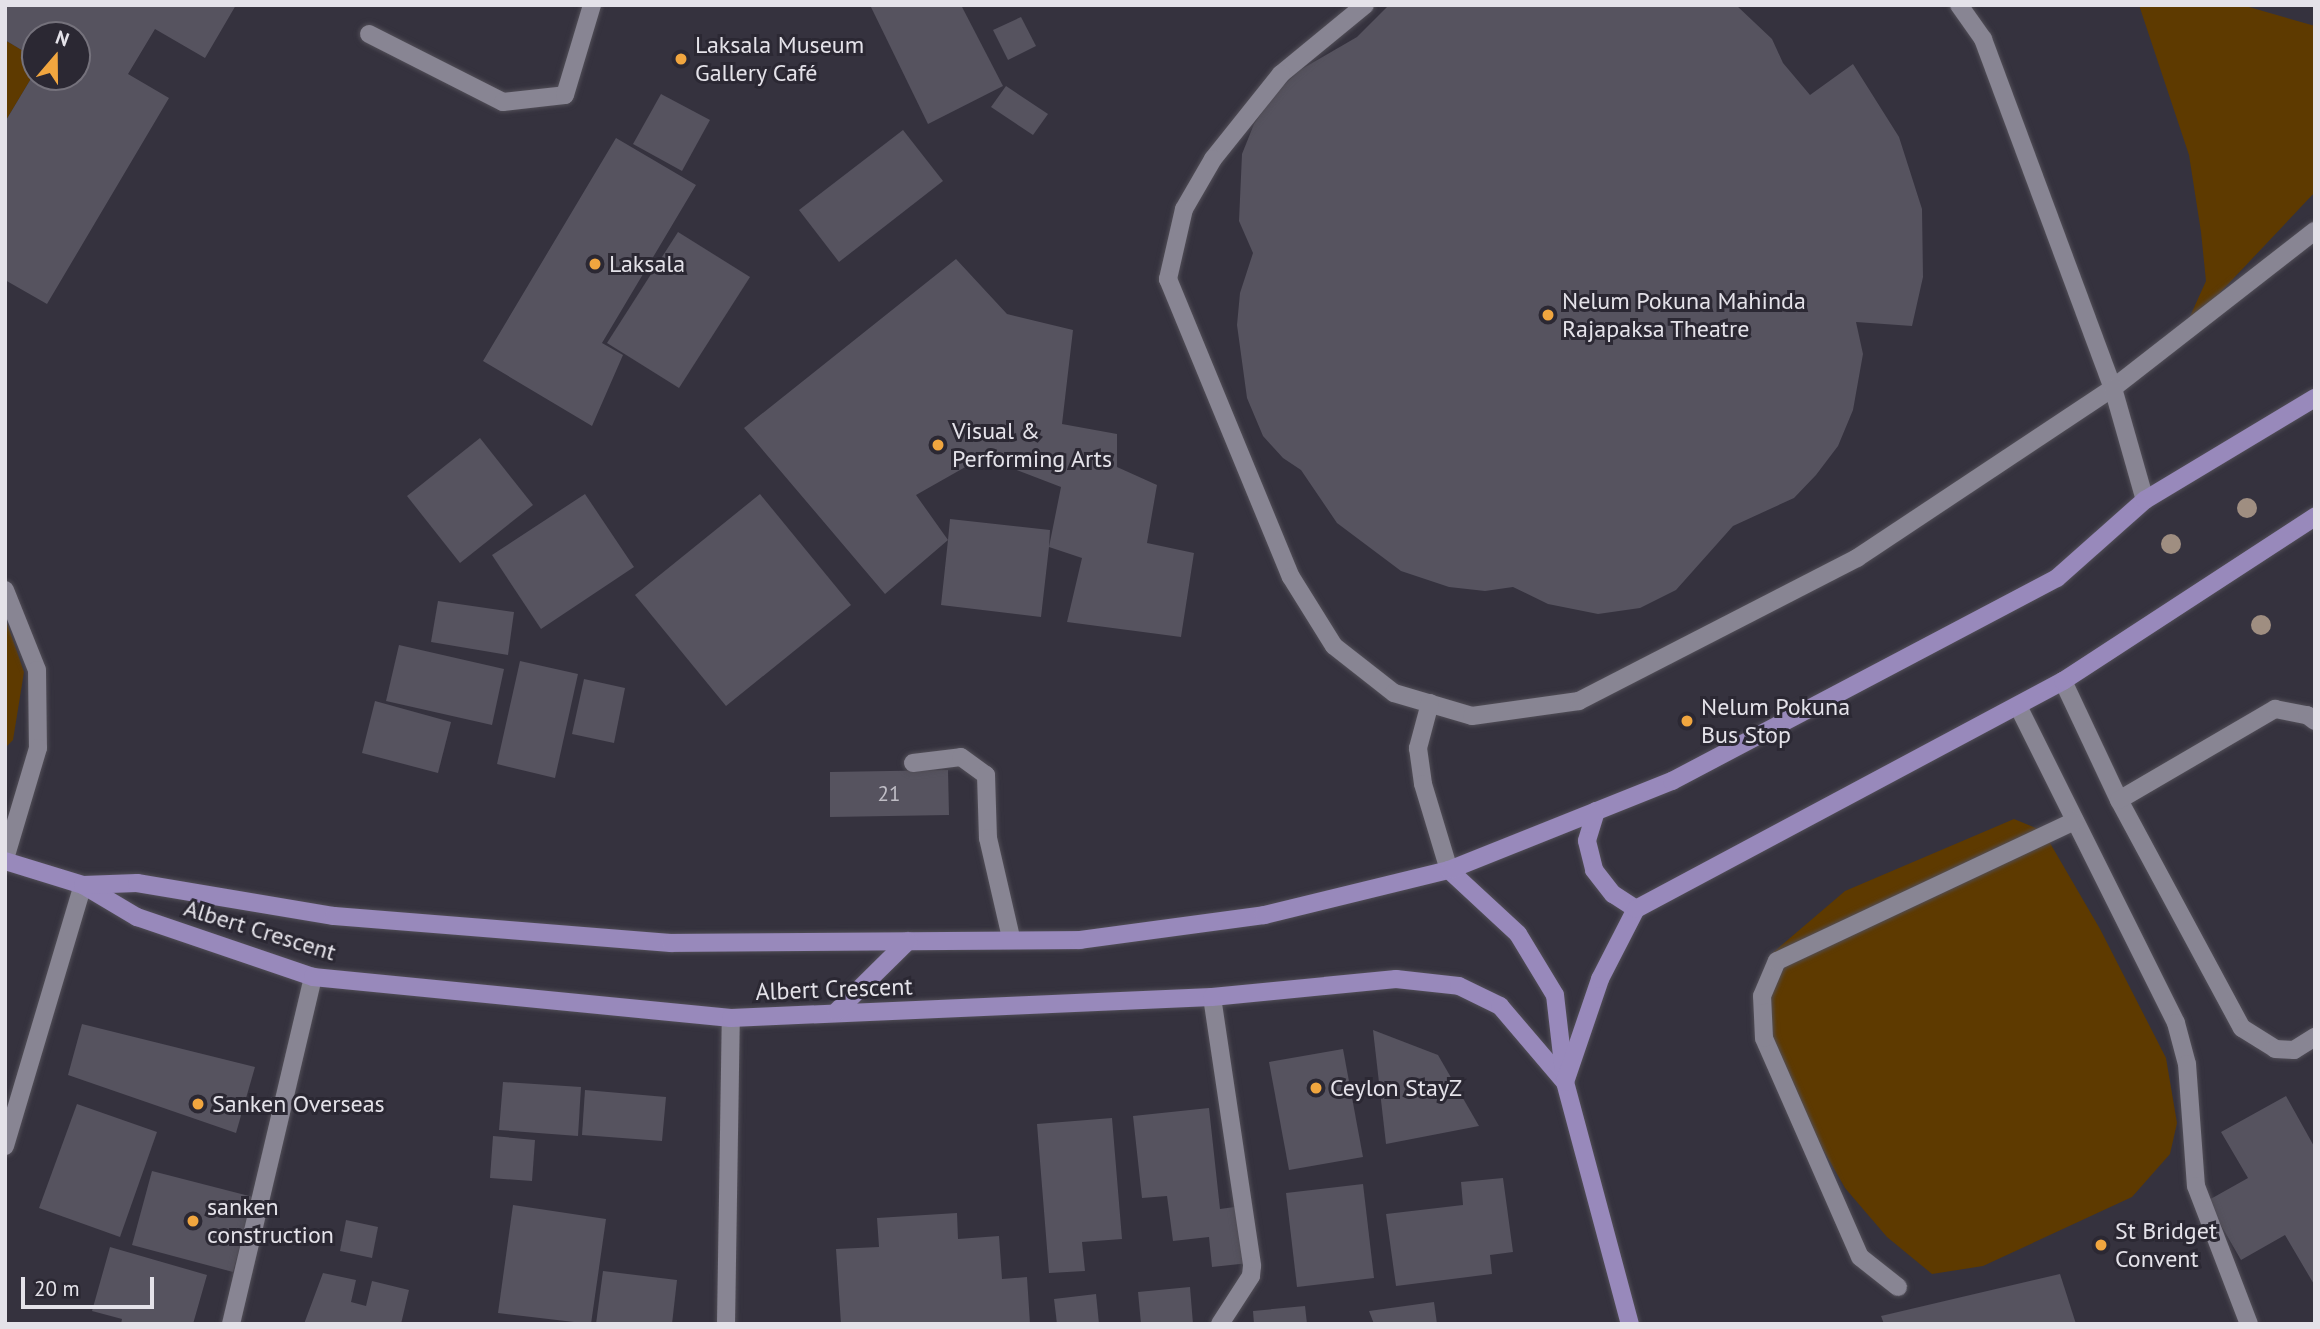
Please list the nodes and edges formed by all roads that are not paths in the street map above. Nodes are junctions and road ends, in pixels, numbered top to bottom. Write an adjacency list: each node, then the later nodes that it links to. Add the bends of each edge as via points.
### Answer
1 (592, 5): 4 (street, via 565,95 503,102)
2 (1365, 5): 12 (street, via 1281,74 1213,159 1184,209 1168,279 1291,577 1334,646 1394,693)
3 (1959, 5): 6 (street, via 1983,39)
4 (369, 34)
5 (2315, 231): 6 (street)
6 (2113, 388): 8 (street); 12 (street, via 1857,558 1579,701 1472,716)
7 (2315, 398): 8 (main road, Albert Crescent)
8 (2146, 500): 17 (main road, Albert Crescent, via 2057,578 1672,781)
9 (2315, 517): 11 (main road)
10 (5, 590): 19 (street, via 37,670 38,748)
11 (2063, 681): 13 (main road); 16 (street)
12 (1430, 704): 20 (street, via 1418,748 1423,784)
13 (2018, 706): 18 (street); 22 (main road)
14 (2315, 721): 16 (street, via 2275,709)
15 (913, 763): 23 (street, via 961,757 986,775 988,838)
16 (2119, 800): 29 (street, via 2242,1028 2274,1049 2294,1050)
17 (1596, 811): 20 (main road, Albert Crescent); 22 (main road, via 1587,841 1594,870 1613,894)
18 (2075, 821): 32 (street, via 1777,961 1762,996 1764,1038 1860,1257); 37 (street, via 2176,1023 2187,1064 2196,1186)
19 (5, 860): 21 (main road, Albert Crescent)
20 (1449, 870): 23 (main road, Albert Crescent, via 1264,915 1080,940); 30 (main road, via 1518,934 1538,961 1555,995)
21 (83, 885): 24 (main road, Albert Crescent, via 137,883 334,916 671,943); 25 (main road, Albert Crescent, via 137,917); 31 (street)
22 (1636, 909): 30 (main road, via 1600,979)
23 (1011, 938): 24 (main road, Albert Crescent)
24 (908, 941): 27 (main road)
25 (313, 976): 28 (main road, Albert Crescent); 33 (street)
26 (1212, 997): 27 (main road, Albert Crescent); 30 (main road, Albert Crescent, via 1396,979 1459,986 1500,1006); 35 (street, via 1252,1266 1251,1276)
27 (836, 1012): 28 (main road, Albert Crescent)
28 (732, 1018): 34 (street)
29 (2315, 1037)
30 (1565, 1082): 36 (main road)
31 (5, 1146)
32 (1898, 1287)
33 (231, 1324)
34 (726, 1324)
35 (1220, 1324)
36 (1630, 1324)
37 (2249, 1324)

